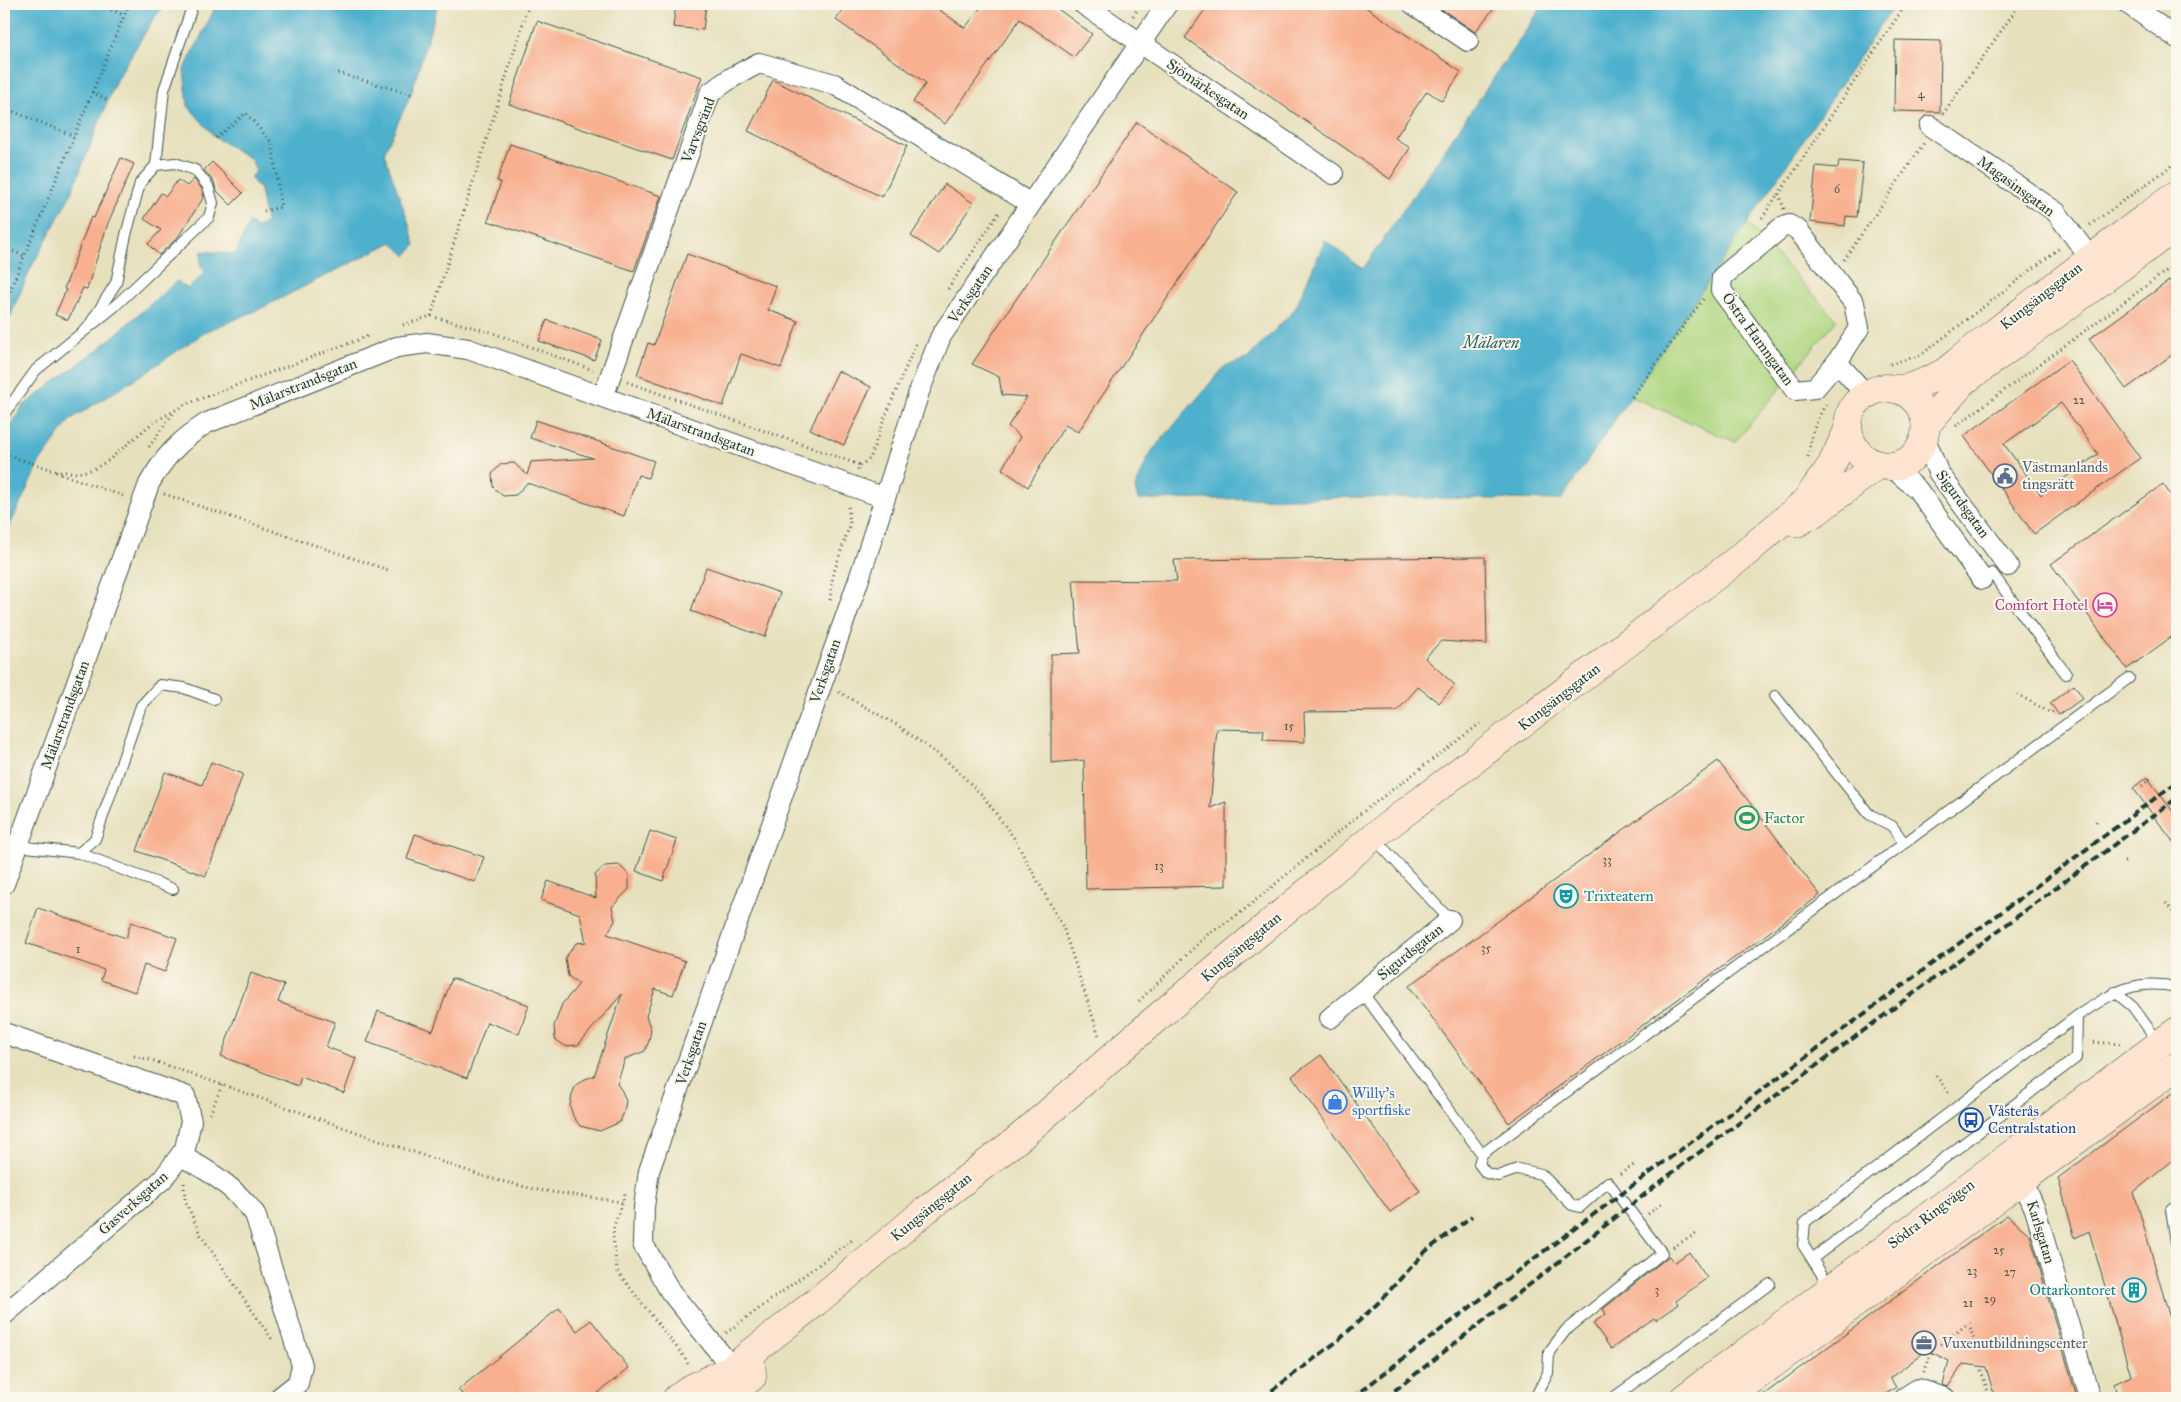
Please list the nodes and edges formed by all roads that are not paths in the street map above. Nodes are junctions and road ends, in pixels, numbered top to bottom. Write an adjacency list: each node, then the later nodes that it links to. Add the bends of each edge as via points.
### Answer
1 (193, 4): 10 (lane, via 164,90)
2 (1083, 4): 8 (street, Sjömärkesgatan)
3 (1167, 4): 8 (street, Verksgatan)
4 (1413, 4): 7 (street)
5 (2128, 4): 6 (street)
6 (2177, 38)
7 (1468, 41)
8 (1140, 43): 11 (street, Sjömärkesgatan); 13 (street, Verksgatan)
9 (1930, 126): 15 (street, Magasinsgatan, via 2056,212)
10 (156, 165): 16 (lane, via 140,182 116,283); 16 (lane, via 175,163 195,170 208,186 213,203 209,217)
11 (1333, 174)
12 (2177, 194): 15 (main road, Kungsängsgatan)
13 (1031, 204): 20 (street, Varvsgränd, via 834,84 759,63 710,93); 25 (street, Verksgatan, via 941,336)
14 (2177, 226): 23 (main road, Kungsängsgatan, via 1963,382)
15 (2090, 258): 19 (main road, Kungsängsgatan, via 1943,372)
16 (87, 329): 21 (lane, via 36,370)
17 (1837, 362): 17 (street, Östra Hamngatan, via 1815,388 1795,390 1721,290 1722,278 1789,225 1798,230 1854,303 1859,328); 18 (street)
18 (1859, 386): 19 (main road); 22 (main road)
19 (1900, 390): 23 (main road, via 1917,401 1923,412)
20 (603, 397): 25 (street, Mälarstrandsgatan); 34 (street, Mälarstrandsgatan, via 468,349 427,343 397,347 207,423 191,433 170,452 147,488)
21 (4, 414)
22 (1848, 430): 24 (main road, via 1852,444 1860,454); 26 (main road, Kungsängsgatan, via 1830,466 1805,502)
23 (1926, 431): 24 (main road, via 1919,450 1909,459); 27 (street, Sigurdsgatan, via 1938,472)
24 (1884, 465): 26 (main road, Kungsängsgatan, via 1816,512); 27 (street, Sigurdsgatan, via 1917,489)
25 (885, 498): 57 (street, Verksgatan, via 649,1171 643,1244 670,1291)
26 (1742, 556): 32 (main road, Kungsängsgatan)
27 (1994, 573): 28 (lane)
28 (2066, 674)
29 (2129, 678): 33 (lane)
30 (1775, 696): 33 (lane, via 1869,814 1892,826)
31 (214, 699): 35 (lane, via 184,688 160,685 141,706 95,839)
32 (1373, 837): 38 (lane, Sigurdsgatan); 57 (main road, Kungsängsgatan, via 1018,1138)
33 (1904, 843): 47 (lane)
34 (17, 846): 35 (lane); 36 (street, Mälarstrandsgatan)
35 (78, 853): 37 (lane)
36 (4, 884)
37 (173, 889)
38 (1450, 920): 40 (street, Sigurdsgatan)
39 (2177, 987): 41 (lane, via 2138,984)
40 (1362, 992): 43 (street, Sigurdsgatan); 47 (lane)
41 (2115, 992): 42 (lane); 45 (lane)
42 (2076, 1016): 53 (lane, via 2076,1058); 53 (lane, via 1805,1222 1803,1245)
43 (1330, 1018)
44 (4, 1033): 49 (street, Gasverksgatan, via 185,1096 191,1121)
45 (2168, 1037): 48 (main road, Södra Ringvägen)
46 (2177, 1066): 50 (main road, Södra Ringvägen)
47 (1482, 1154): 62 (lane, via 1480,1164 1486,1173 1498,1176 1518,1169 1541,1174 1572,1204 1580,1207 1608,1182 1662,1253 1566,1330 1549,1352 1548,1374)
48 (2009, 1156): 50 (street, Karlsgatan); 55 (main road, Södra Ringvägen)
49 (185, 1158): 56 (street, Gasverksgatan); 58 (street, via 209,1170 242,1197 255,1214 302,1365 298,1383)
50 (2023, 1179): 55 (main road, Södra Ringvägen); 68 (street, Karlsgatan, via 2035,1209)
51 (2177, 1206): 52 (lane, via 2171,1210)
52 (2177, 1248)
53 (1812, 1259): 55 (lane)
54 (1770, 1284): 63 (lane)
55 (1839, 1299): 64 (main road, Södra Ringvägen); 65 (main road, Södra Ringvägen)
56 (4, 1315)
57 (741, 1360): 59 (main road, Kungsängsgatan); 60 (main road, Kungsängsgatan); 61 (main road, via 752,1377)
58 (279, 1398)
59 (677, 1398)
60 (704, 1398)
61 (725, 1398)
62 (1535, 1398)
63 (1613, 1398)
64 (1684, 1398)
65 (1727, 1398)
66 (1904, 1398): 67 (street, via 1918,1389)
67 (1945, 1398)
68 (2090, 1398)

